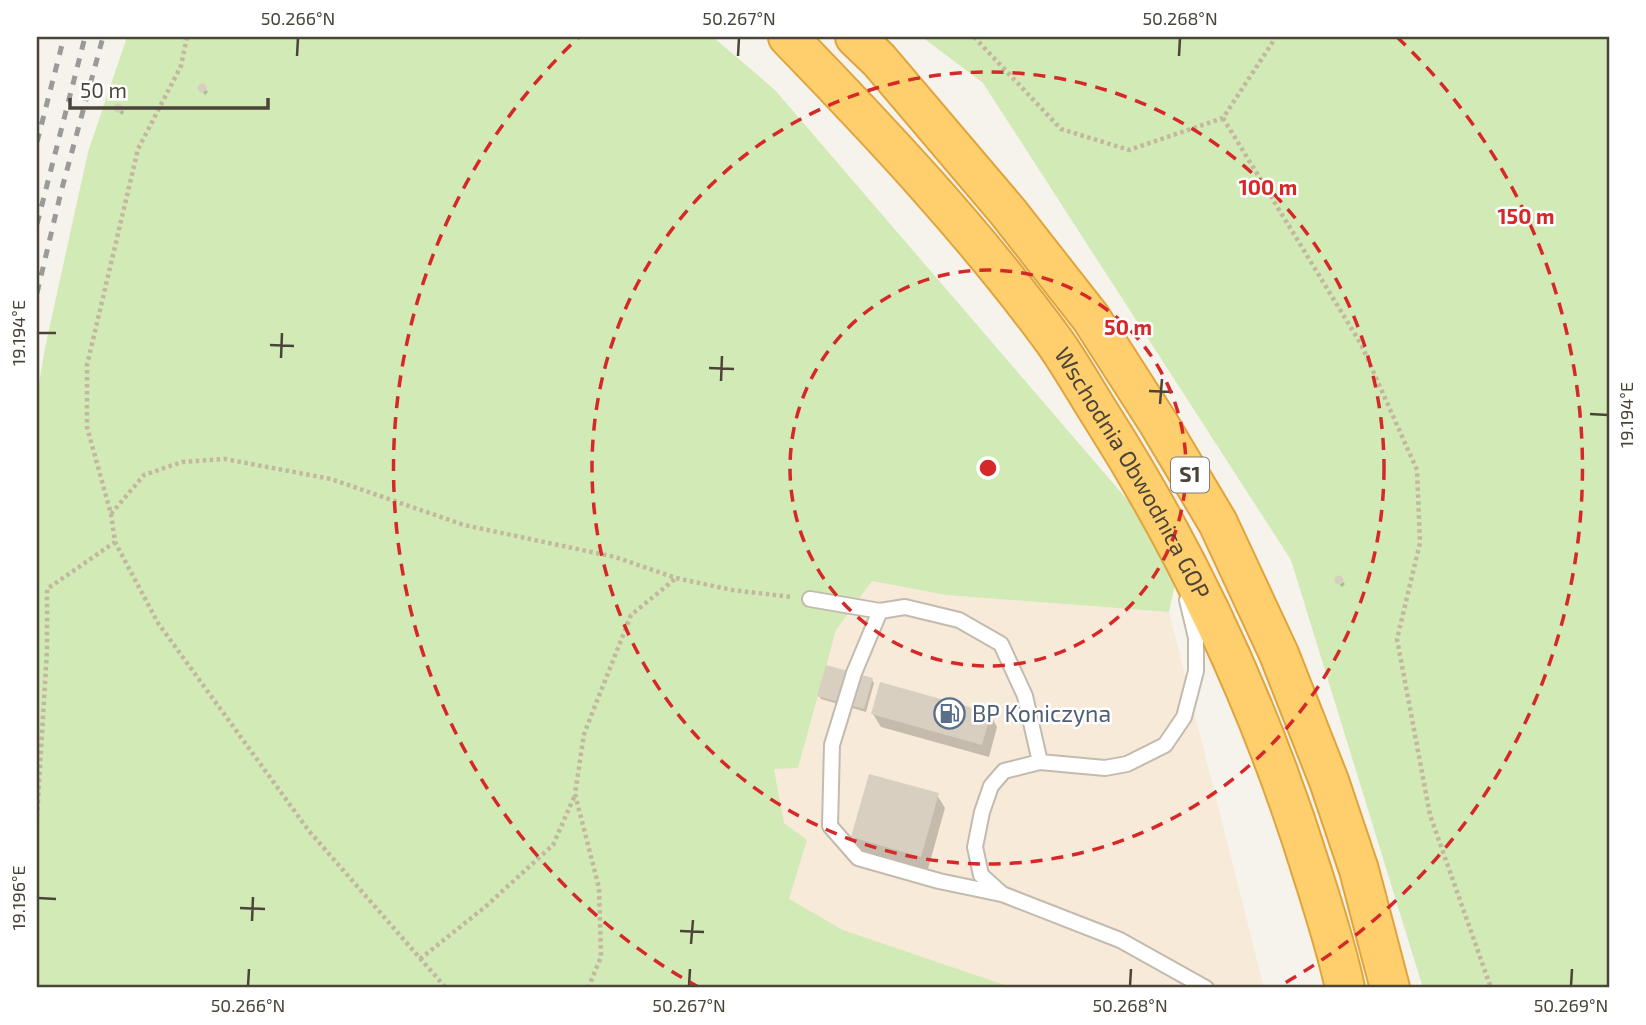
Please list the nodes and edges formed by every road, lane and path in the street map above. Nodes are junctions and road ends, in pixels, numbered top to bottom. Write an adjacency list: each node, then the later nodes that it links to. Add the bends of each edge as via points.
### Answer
1 (187, 37): 7 (path, via 181,66 138,149 87,365 87,427)
2 (788, 37): 8 (highway, Wschodnia Obwodnica GOP / S1, via 929,185 1055,343)
3 (855, 37): 22 (highway, Wschodnia Obwodnica GOP / S1, via 887,68 1008,212 1091,318 1218,523 1279,653 1329,781 1359,870)
4 (974, 37): 6 (path, via 1061,129 1129,149)
5 (1276, 37): 6 (path)
6 (1223, 118): 23 (path, via 1360,344 1417,470 1420,543 1397,639 1430,815)
7 (111, 514): 9 (path); 10 (path, via 144,475 182,462 225,459 331,479 464,525 615,556)
8 (1169, 531): 13 (lane, via 1196,638 1196,671 1184,717 1165,745 1127,764 1105,768); 21 (highway, Wschodnia Obwodnica GOP / S1, via 1212,612 1256,714 1298,828)
9 (115, 542): 15 (path, via 47,589); 17 (path, via 158,623 309,831)
10 (676, 578): 11 (path); 14 (path, via 631,615 584,734)
11 (810, 599): 12 (lane)
12 (880, 611): 13 (lane, via 905,607 960,620 1002,643 1025,696); 16 (lane, via 854,673 832,745 830,826 858,858)
13 (1040, 762): 16 (lane, via 1004,771 991,786 982,812 975,847 981,875)
14 (575, 794): 17 (path, via 553,845); 19 (path, via 599,888 601,957)
15 (37, 817)
16 (1002, 894): 20 (lane, via 1120,940)
17 (420, 959): 18 (path)
18 (446, 988)
19 (588, 988)
20 (1206, 988)
21 (1346, 988)
22 (1390, 988)
23 (1491, 988)

